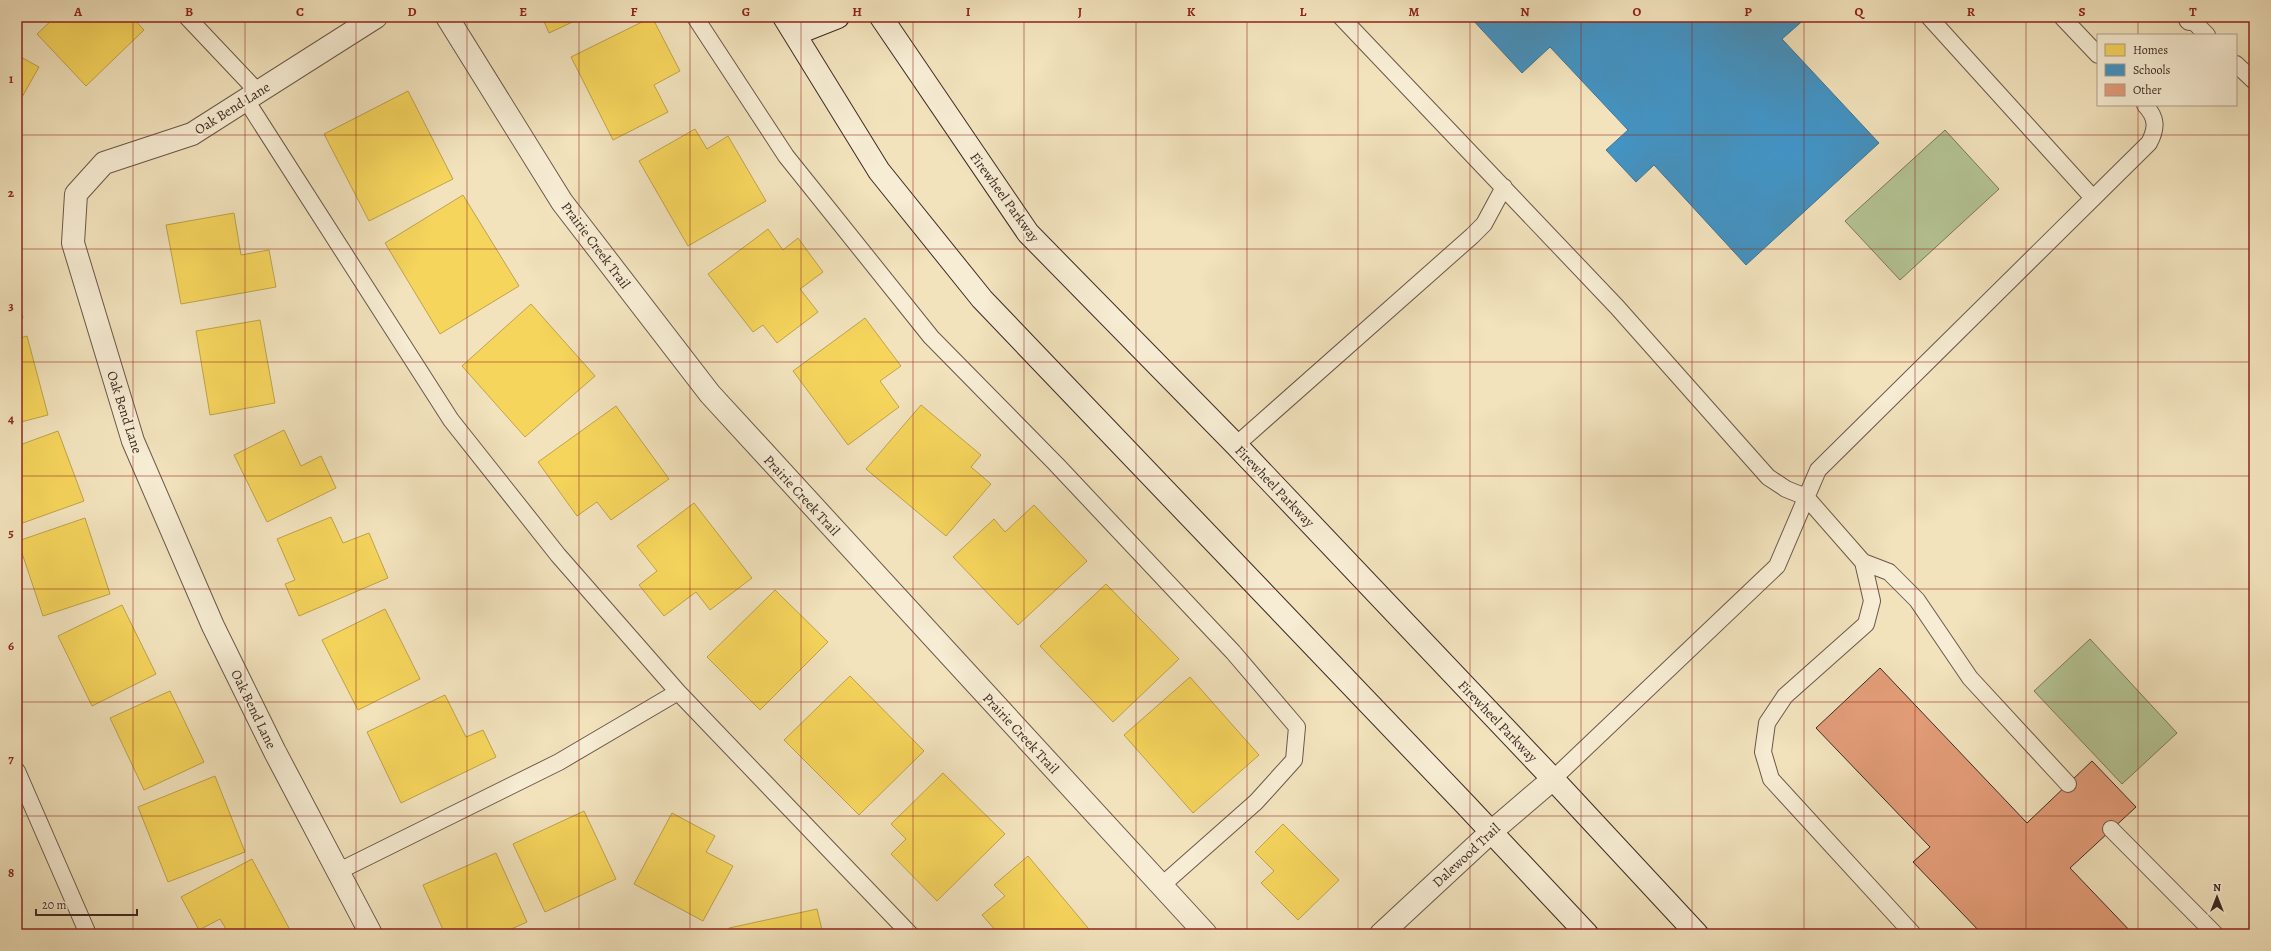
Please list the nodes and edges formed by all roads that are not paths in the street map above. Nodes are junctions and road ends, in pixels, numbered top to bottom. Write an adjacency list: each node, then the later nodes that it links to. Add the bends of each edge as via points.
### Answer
1 (187, 17): 16 (lane)
2 (376, 17): 16 (street, Oak Bend Lane)
3 (447, 17): 30 (street, Prairie Creek Trail, via 562,202 710,394)
4 (694, 17): 30 (lane, via 786,156 931,337 1056,464 1233,652 1297,727 1294,760 1256,802)
5 (838, 17): 11 (street)
6 (881, 17): 20 (street, Firewheel Parkway, via 1028,233)
7 (1341, 17): 18 (lane)
8 (1929, 17): 19 (lane)
9 (2062, 17): 13 (lane)
10 (2190, 18): 12 (lane)
11 (789, 25): 28 (street, via 879,171 982,299)
12 (2206, 34)
13 (2097, 54)
14 (2237, 65): 15 (lane)
15 (2254, 82)
16 (252, 96): 23 (lane, via 451,420 558,554); 29 (street, Oak Bend Lane, via 192,134 104,163 76,194 73,243 133,441 213,626)
17 (2146, 106): 19 (lane, via 2155,118 2155,129 2149,143)
18 (1504, 187): 20 (lane, via 1484,224 1472,236); 21 (lane, via 1622,313 1768,477 1786,489)
19 (2094, 198): 21 (lane, via 1818,470)
20 (1236, 445): 25 (street, Firewheel Parkway)
21 (1806, 497): 22 (lane); 25 (lane, via 1777,566)
22 (1863, 562): 26 (lane, via 1888,572 1917,600 1970,678); 38 (lane, via 1872,601 1866,624 1785,696 1767,723 1764,752 1770,779)
23 (678, 692): 29 (lane, via 559,762); 33 (lane)
24 (17, 771): 31 (lane)
25 (1553, 779): 28 (street, Dalewood Trail); 37 (street, Firewheel Parkway)
26 (2068, 784)
27 (2111, 829): 39 (lane)
28 (1491, 832): 35 (street, Dalewood Trail); 36 (street)
29 (337, 872): 32 (street, Oak Bend Lane)
30 (1161, 886): 34 (street, Prairie Creek Trail)
31 (88, 934)
32 (371, 934)
33 (910, 934)
34 (1206, 934)
35 (1381, 934)
36 (1587, 934)
37 (1696, 934)
38 (1913, 934)
39 (2215, 934)

